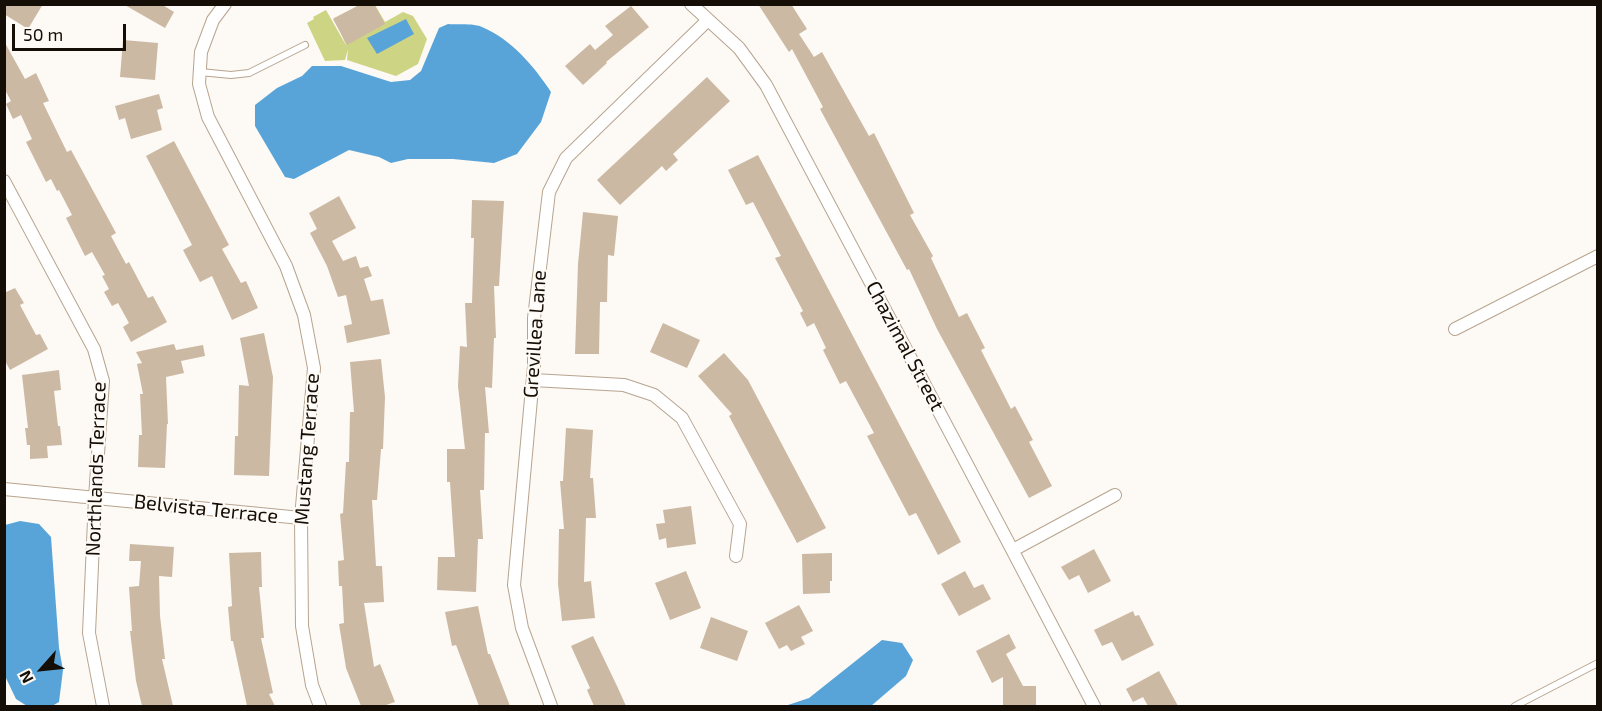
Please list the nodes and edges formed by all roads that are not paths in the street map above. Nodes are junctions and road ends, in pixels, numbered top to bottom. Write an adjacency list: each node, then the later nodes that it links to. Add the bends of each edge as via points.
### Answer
1 (225, 4): 5 (street, Mustang Terrace, via 213,20 201,52)
2 (690, 4): 3 (street, Chazimal Street)
3 (708, 20): 9 (street, Grevillea Lane, via 566,158 549,192 534,318); 14 (street, Chazimal Street, via 739,48 765,85)
4 (305, 45): 5 (lane, via 249,73)
5 (200, 71): 13 (street, Mustang Terrace, via 199,84 208,117 286,266 304,315 314,368)
6 (4, 181): 12 (street, Northlands Terrace, via 94,349 103,381)
7 (1598, 256): 8 (street)
8 (1455, 329)
9 (533, 380): 15 (street, via 624,385 654,395 682,418 740,524); 19 (street, Grevillea Lane, via 514,585 522,628)
10 (4, 489): 12 (street, Belvista Terrace)
11 (1115, 495): 14 (street)
12 (95, 498): 13 (street, Belvista Terrace); 17 (street, Northlands Terrace, via 89,633)
13 (301, 518): 18 (street, Mustang Terrace, via 302,626 312,686)
14 (1012, 550): 20 (street, Chazimal Street)
15 (736, 556)
16 (1598, 663): 21 (lane)
17 (103, 706)
18 (320, 706)
19 (551, 706)
20 (1094, 706)
21 (1515, 706)

